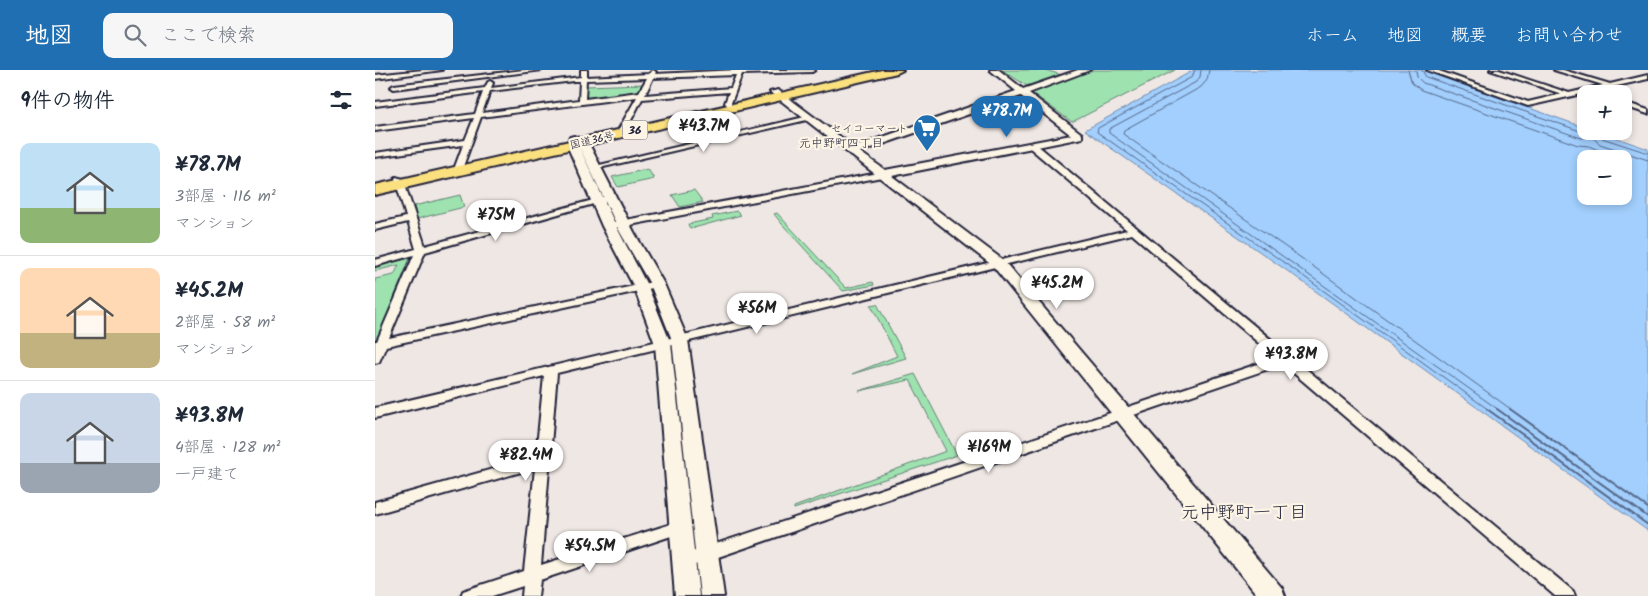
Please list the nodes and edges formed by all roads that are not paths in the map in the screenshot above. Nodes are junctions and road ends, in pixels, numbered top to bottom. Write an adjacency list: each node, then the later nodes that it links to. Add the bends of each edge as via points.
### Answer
1 (439, 70): 14 (street)
2 (539, 70): 15 (street)
3 (585, 70): 19 (street)
4 (813, 70): 13 (street)
5 (863, 70): 20 (highway, 国道36号 / 36)
6 (873, 70): 20 (highway, 国道36号 / 36)
7 (897, 70): 26 (highway, 国道36号 / 36)
8 (994, 70): 25 (street)
9 (1086, 70): 25 (street)
10 (1430, 70): 29 (street, via 1528,104)
11 (1493, 70): 29 (street)
12 (1557, 70): 21 (street)
13 (741, 71): 16 (street); 30 (street)
14 (404, 72): 17 (street); 23 (street)
15 (494, 73): 23 (street); 24 (street)
16 (653, 73): 19 (street); 28 (street)
17 (375, 77)
18 (1648, 77): 22 (street)
19 (584, 78): 24 (street); 32 (street)
20 (835, 78): 26 (highway, 国道36号 / 36)
21 (1607, 85)
22 (1614, 85)
23 (394, 87): 31 (street)
24 (488, 90): 31 (street); 37 (street)
25 (1025, 92): 43 (street, via 1078,136); 44 (street)
26 (778, 94): 30 (highway, 国道36号 / 36); 38 (street)
27 (1577, 94): 29 (street)
28 (641, 95): 30 (street); 32 (street); 40 (street)
29 (1570, 95)
30 (731, 100): 40 (highway, 国道36号 / 36)
31 (383, 102): 33 (street); 35 (street)
32 (582, 102): 37 (street)
33 (375, 104)
34 (1632, 107): 36 (street)
35 (375, 108)
36 (1648, 112)
37 (478, 115): 39 (street); 41 (street)
38 (809, 118): 44 (street); 46 (street)
39 (375, 129)
40 (622, 130): 42 (highway, 国道36号 / 36)
41 (468, 142): 45 (street); 47 (street)
42 (576, 142): 46 (street); 47 (highway, 国道36号 / 36); 52 (street)
43 (1033, 146): 48 (street); 56 (street)
44 (853, 151): 48 (street)
45 (375, 155)
46 (595, 167): 52 (street)
47 (458, 168): 49 (highway, 国道36号 / 36)
48 (884, 174): 54 (street); 59 (street)
49 (400, 182): 50 (highway, 国道36号 / 36); 51 (highway, 国道36号 / 36); 53 (street)
50 (375, 184)
51 (375, 190)
52 (604, 200): 54 (street); 57 (street)
53 (411, 218): 55 (street); 57 (street)
54 (616, 224): 60 (street)
55 (375, 227)
56 (1133, 230): 59 (street); 63 (street)
57 (421, 250): 58 (street); 62 (street)
58 (375, 263)
59 (998, 263): 61 (street); 66 (street)
60 (649, 285): 61 (street); 62 (street)
61 (671, 342): 65 (street); 70 (street); 71 (street)
62 (378, 344): 64 (street)
63 (1285, 358): 66 (street); 75 (street)
64 (375, 359)
65 (551, 371): 67 (street); 68 (street)
66 (1123, 413): 72 (street); 80 (street)
67 (375, 414)
68 (542, 461): 69 (street); 74 (street)
69 (375, 508)
70 (702, 520): 71 (street); 72 (street)
71 (680, 527): 73 (street); 74 (street)
72 (706, 554): 73 (street); 79 (street)
73 (683, 562): 78 (street)
74 (532, 576): 76 (street); 77 (street)
75 (1561, 595)
76 (469, 596)
77 (530, 596)
78 (687, 596)
79 (712, 596)
80 (1273, 596)

